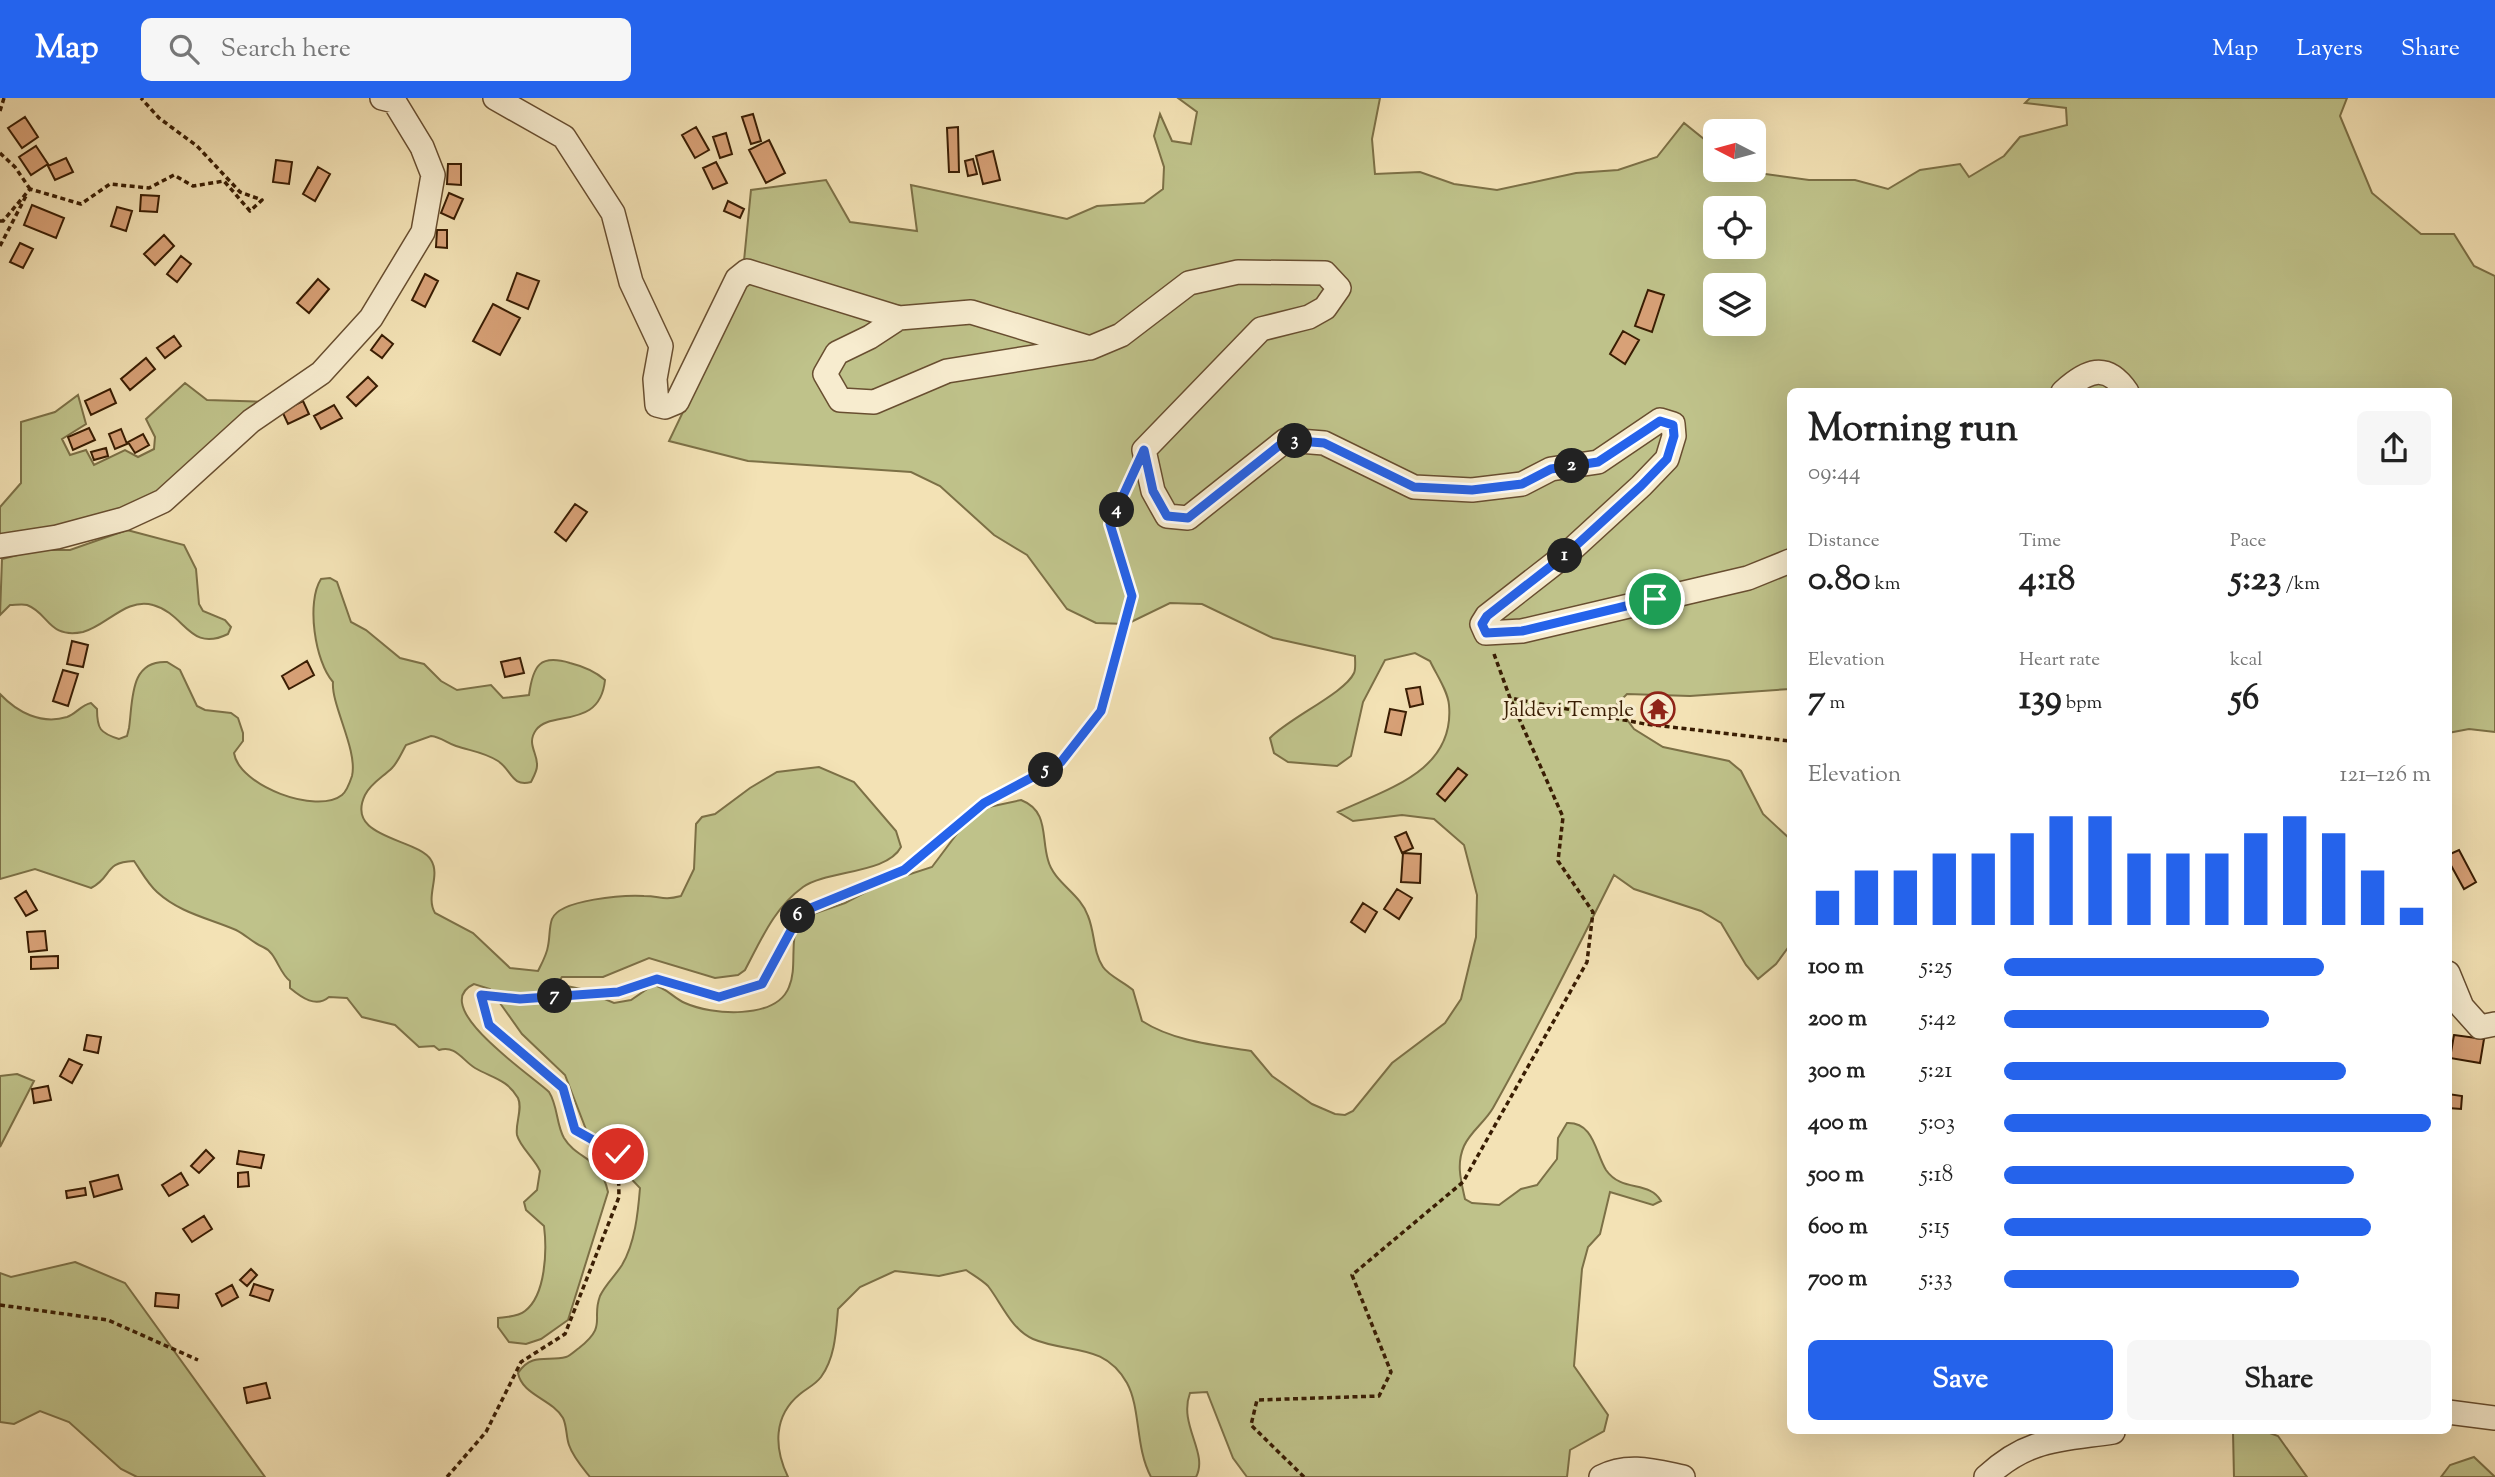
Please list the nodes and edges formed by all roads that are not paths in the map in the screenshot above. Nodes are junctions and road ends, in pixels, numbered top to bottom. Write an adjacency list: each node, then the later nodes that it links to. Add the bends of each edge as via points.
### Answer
1 (382, 98): 7 (street, via 394,101 433,175 424,232 371,318 321,373 251,421 163,501 124,519)
2 (495, 98): 3 (street, via 564,137 612,213 631,282 661,346 655,379 657,405 677,402 737,279 747,271)
3 (899, 318): 4 (street, via 971,312); 4 (street, via 837,353 825,374 840,400 874,402 947,371)
4 (1090, 348): 8 (street, via 1121,335 1189,283 1238,272 1303,271 1325,273 1339,288 1325,308 1309,317 1261,329 1144,450 1153,491 1167,516 1188,518 1286,440 1324,443 1414,487 1472,490 1522,484 1551,469 1598,462 1660,421 1673,425 1667,459 1569,552 1487,616 1482,624 1486,633 1522,631 1748,578)
5 (2067, 388): 6 (street, via 2082,375 2104,372)
6 (2124, 388)
7 (0, 546)
8 (1787, 562)
9 (2452, 983): 10 (street, via 2462,1007 2480,1027)
10 (2495, 1024)
11 (2452, 1413): 12 (street)
12 (2495, 1418)
13 (2099, 1434): 16 (street, via 2038,1443 2012,1455)
14 (1601, 1477): 15 (street, via 1624,1469 1647,1469)
15 (1682, 1477)
16 (1986, 1477)

